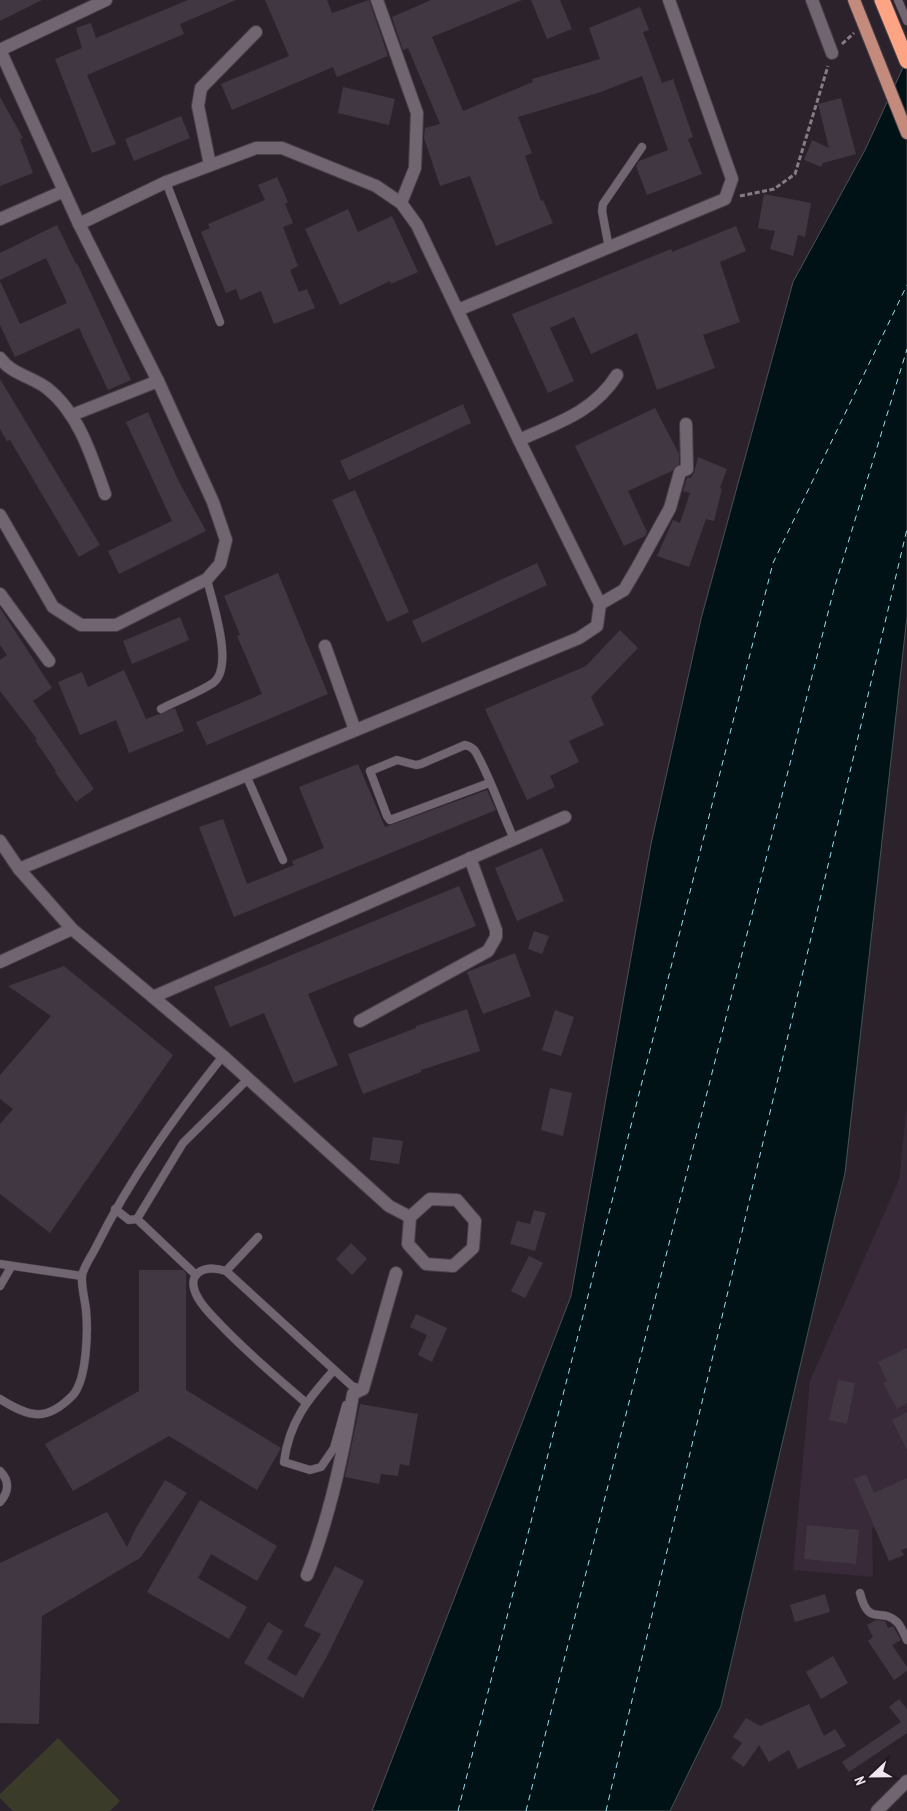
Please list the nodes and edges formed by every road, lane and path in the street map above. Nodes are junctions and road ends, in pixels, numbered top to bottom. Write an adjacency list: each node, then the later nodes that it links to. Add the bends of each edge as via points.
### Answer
1 (106, 0): 10 (street)
2 (377, 0): 19 (street, via 417,113 415,168)
3 (669, 0): 18 (street, via 732,179)
4 (812, 0): 11 (street)
5 (854, 0): 13 (main road)
6 (882, 0): 12 (highway)
7 (898, 0): 8 (lane)
8 (907, 21)
9 (256, 32): 15 (street, via 201,88 198,106)
10 (0, 50): 17 (street)
11 (832, 53): 18 (path, via 796,174 774,189)
12 (907, 61)
13 (907, 133)
14 (642, 147): 22 (lane, via 603,204)
15 (210, 164): 16 (street); 19 (street, via 256,148 282,148 376,186)
16 (166, 182): 21 (street); 24 (lane)
17 (64, 191): 20 (street); 21 (street)
18 (725, 199): 22 (street)
19 (401, 203): 23 (street, via 417,225)
20 (0, 219)
21 (79, 224): 27 (street)
22 (609, 248): 23 (street)
23 (458, 310): 30 (street)
24 (220, 322)
25 (0, 358): 28 (street, via 5,365 48,389)
26 (617, 375): 30 (street, via 607,391 581,412)
27 (158, 381): 28 (street); 33 (street, via 213,502 226,540 220,564)
28 (72, 414): 31 (street)
29 (686, 424): 35 (street, via 687,469 680,472 670,508 624,590)
30 (519, 440): 35 (street)
31 (105, 494)
32 (0, 515): 33 (street, via 53,607 81,625 116,625)
33 (207, 579): 38 (lane, via 222,646 221,672 215,682)
34 (0, 594): 37 (street)
35 (600, 604): 39 (street, via 597,626 579,638)
36 (326, 646): 39 (street)
37 (48, 661)
38 (162, 709)
39 (355, 730): 40 (street)
40 (246, 775): 46 (lane); 47 (street)
41 (489, 783): 41 (lane, via 390,820 370,771 392,760 421,764 465,745 474,750); 43 (lane)
42 (565, 817): 43 (street)
43 (514, 839): 45 (street)
44 (0, 841): 47 (street)
45 (470, 858): 50 (street); 51 (street, via 496,930 488,952)
46 (283, 860)
47 (19, 869): 48 (street)
48 (72, 929): 49 (street); 50 (street)
49 (0, 962)
50 (153, 997): 52 (street)
51 (360, 1021)
52 (223, 1056): 53 (street); 54 (lane, via 179,1111)
53 (248, 1079): 55 (street, via 389,1206); 56 (lane, via 183,1143)
54 (115, 1209): 56 (lane, via 129,1220); 63 (lane)
55 (410, 1217): 55 (street, via 408,1244 426,1264 453,1266 473,1248 475,1221 456,1200 430,1199)
56 (136, 1219): 62 (lane)
57 (258, 1237): 60 (lane)
58 (0, 1264): 59 (lane)
59 (11, 1267): 63 (lane); 64 (lane)
60 (226, 1271): 62 (lane, via 204,1268); 65 (lane)
61 (396, 1273): 66 (street)
62 (196, 1275): 68 (lane, via 195,1291 199,1300 239,1345)
63 (82, 1276): 67 (lane, via 86,1353 74,1394 49,1412 37,1416)
64 (0, 1286)
65 (334, 1370): 66 (lane); 68 (lane)
66 (358, 1387): 68 (lane, via 334,1448 321,1467 310,1470 284,1462 286,1440); 71 (street, via 342,1464 323,1534)
67 (0, 1398)
68 (305, 1402)
69 (0, 1471): 70 (lane, via 8,1487)
70 (0, 1502)
71 (307, 1575)
72 (860, 1593): 73 (lane, via 871,1615 897,1622)
73 (907, 1640)
74 (907, 1781): 75 (street)
75 (877, 1811)

